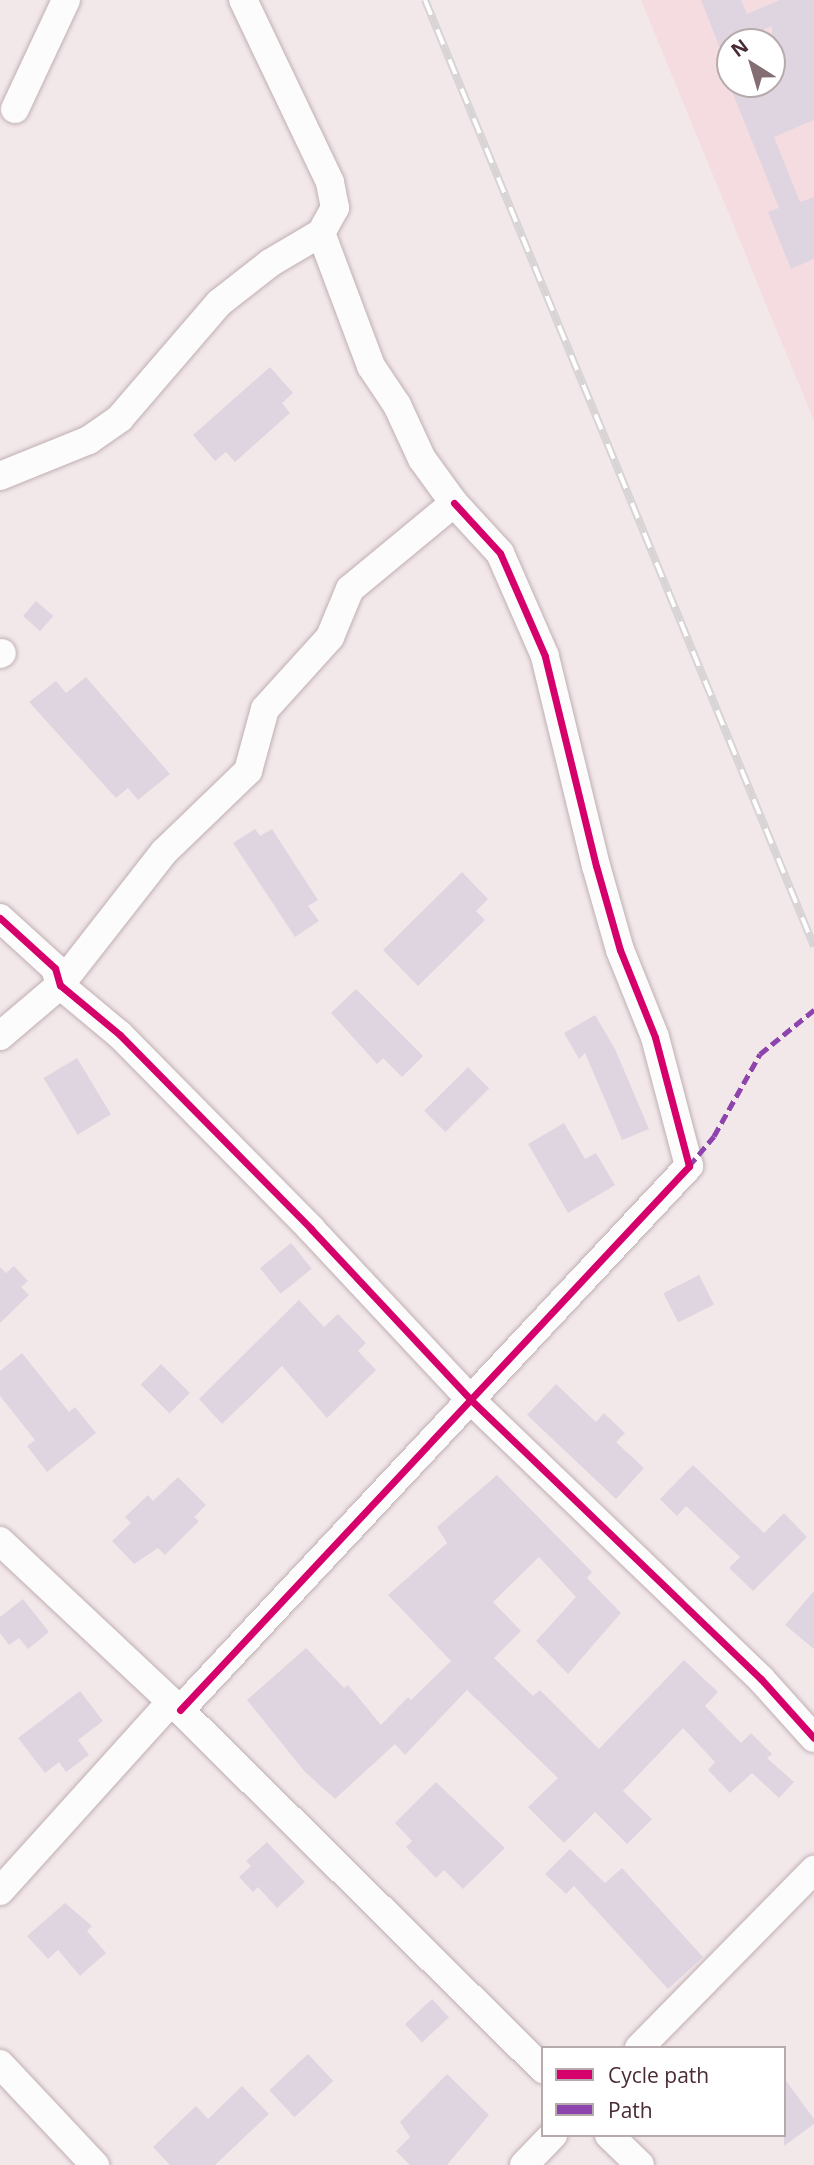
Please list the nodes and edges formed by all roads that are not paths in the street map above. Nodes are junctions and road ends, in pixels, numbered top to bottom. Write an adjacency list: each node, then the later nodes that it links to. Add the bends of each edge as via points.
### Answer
1 (66, 0): 3 (street)
2 (243, 0): 4 (street, via 330,182 334,208)
3 (15, 109)
4 (321, 233): 5 (street, via 270,263 219,303 120,418 89,440); 6 (street, via 372,366 397,405 422,459)
5 (0, 476)
6 (454, 503): 8 (street, via 350,589 330,637 265,709 248,771 164,852); 10 (street, via 500,553 545,656 620,950 655,1037 689,1166)
7 (0, 918): 8 (street, via 55,968)
8 (60, 985): 9 (street); 10 (street, via 120,1035)
9 (0, 1036)
10 (471, 1401): 12 (street); 13 (street, via 761,1679)
11 (0, 1541): 12 (street)
12 (176, 1706): 15 (street); 18 (street)
13 (814, 1738)
14 (814, 1870): 16 (street)
15 (0, 1891)
16 (641, 2046)
17 (0, 2064): 21 (street)
18 (541, 2067)
19 (551, 2137): 22 (street)
20 (611, 2137): 23 (street)
21 (95, 2165)
22 (524, 2165)
23 (639, 2165)

